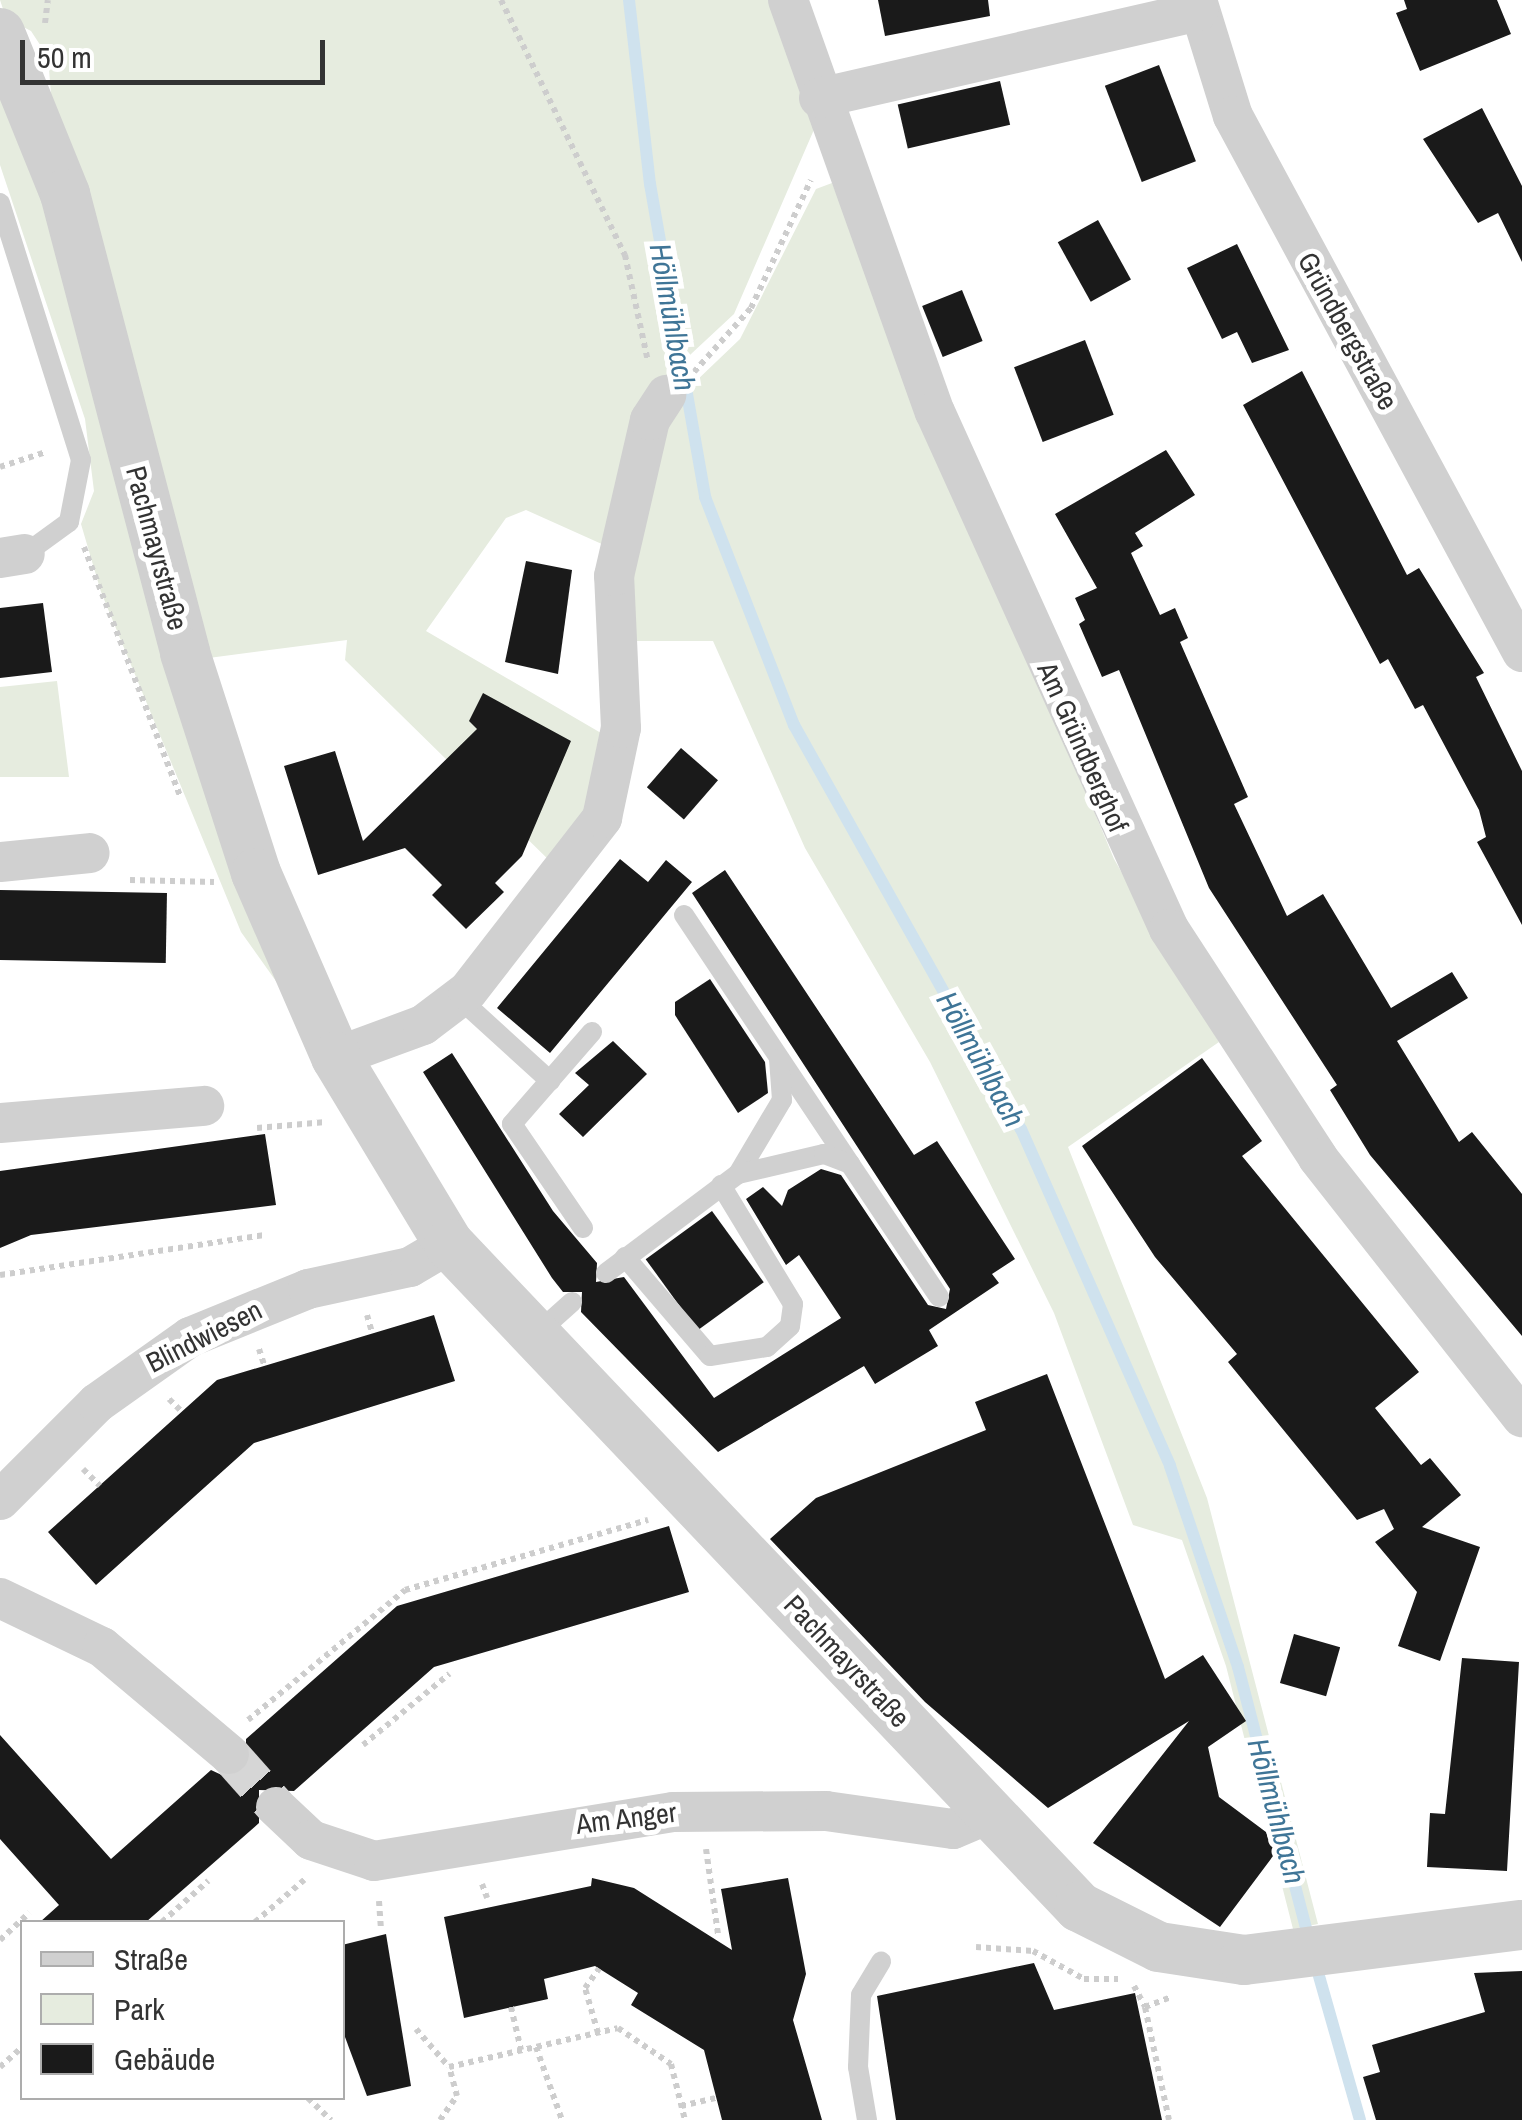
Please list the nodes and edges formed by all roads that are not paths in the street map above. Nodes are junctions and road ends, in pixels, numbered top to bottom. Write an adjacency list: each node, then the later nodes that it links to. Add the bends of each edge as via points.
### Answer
1 (788, 0): 4 (street, Am Gründberghof)
2 (1198, 6): 4 (street); 8 (street, Gründbergstraße, via 1258,164)
3 (0, 33): 14 (street, Pachmayrstraße, via 65,194 220,771)
4 (820, 98): 28 (street, Am Gründberghof, via 943,430 1168,929 1318,1158)
5 (0, 203): 7 (lane, via 76,442 80,495 69,522)
6 (660, 403): 12 (street, via 614,576 621,728 608,802 550,896)
7 (13, 556)
8 (1522, 652)
9 (90, 854): 10 (street)
10 (0, 862)
11 (684, 915): 15 (lane)
12 (460, 998): 14 (street, via 424,1024); 16 (lane)
13 (592, 1032): 16 (lane)
14 (336, 1056): 22 (street, Pachmayrstraße)
15 (778, 1057): 19 (lane); 20 (lane, via 782,1100)
16 (550, 1081): 21 (lane, via 512,1124)
17 (204, 1106): 18 (street)
18 (0, 1123)
19 (850, 1164): 20 (lane, via 824,1154); 25 (lane)
20 (730, 1179): 23 (lane); 23 (lane, via 793,1304 790,1326 767,1347 738,1358 710,1356)
21 (583, 1228)
22 (449, 1244): 27 (street, Pachmayrstraße); 29 (street, Blindwiesen, via 410,1268 308,1289 190,1337 97,1403)
23 (625, 1257): 24 (lane)
24 (606, 1273)
25 (940, 1297)
26 (572, 1302): 27 (lane)
27 (533, 1337): 33 (street, Pachmayrstraße)
28 (1522, 1417)
29 (0, 1500)
30 (5, 1611): 31 (street, via 102,1647)
31 (232, 1743)
32 (276, 1807): 33 (street, Am Anger, via 311,1840 374,1861 673,1812 826,1811 953,1829)
33 (989, 1814): 34 (street, Pachmayrstraße, via 1050,1882 1115,1930 1210,1957 1317,1955)
34 (1522, 1925)
35 (881, 1962): 36 (lane, via 861,1995 858,2067)
36 (867, 2120)

